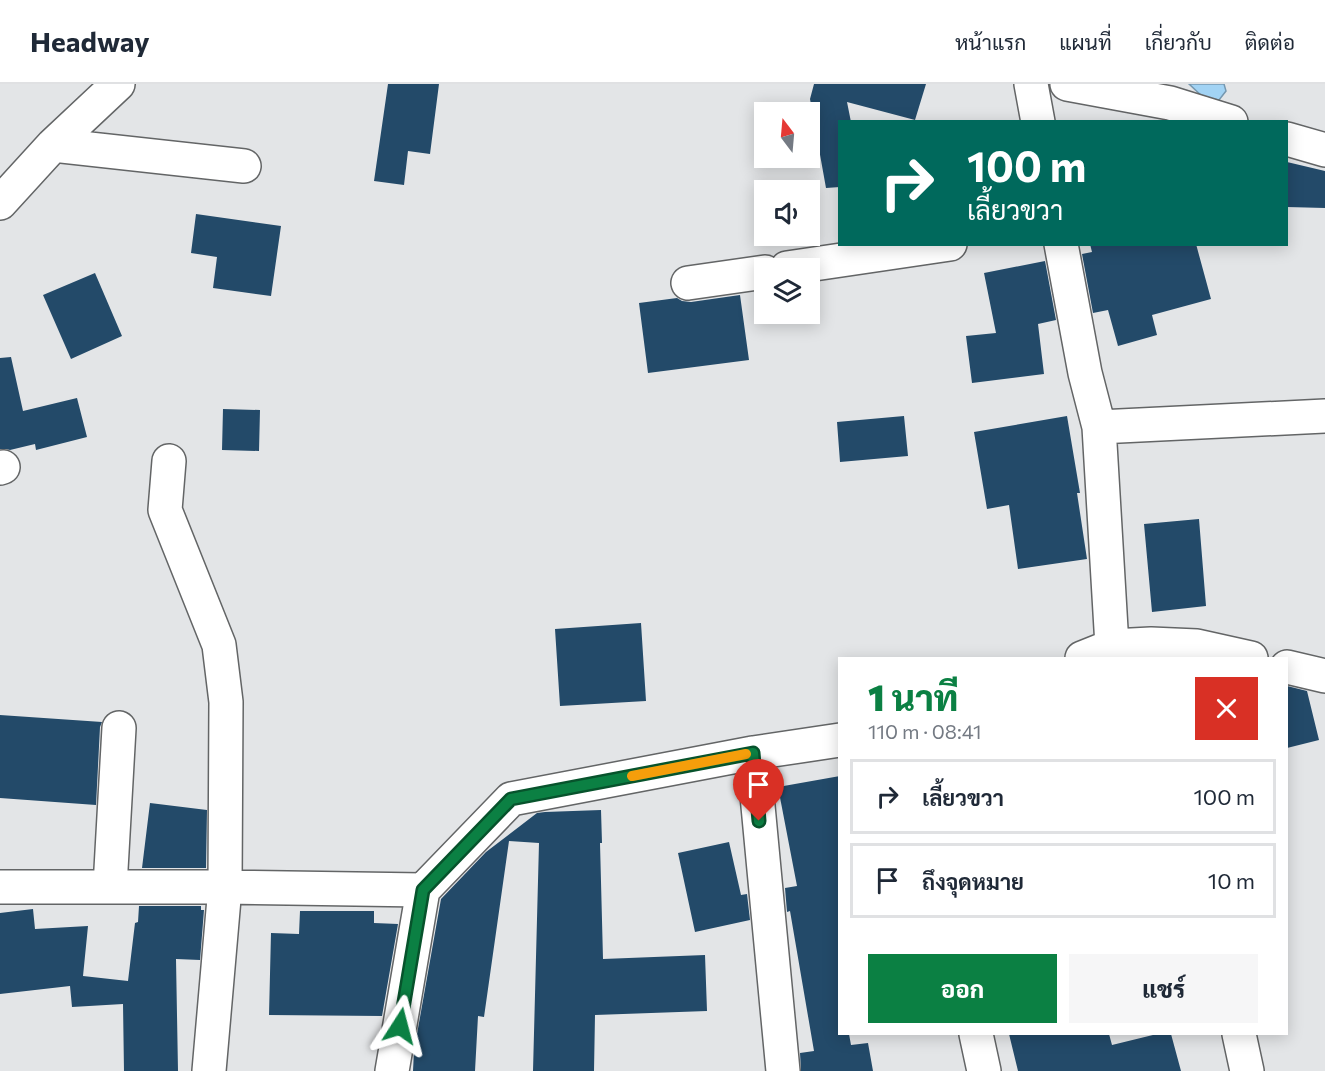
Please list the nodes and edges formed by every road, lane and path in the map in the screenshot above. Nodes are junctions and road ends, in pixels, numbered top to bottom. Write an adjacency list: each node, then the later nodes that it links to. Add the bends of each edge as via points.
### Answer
1 (118, 84): 7 (street)
2 (1031, 84): 4 (street)
3 (1067, 84): 5 (street, via 1170,103)
4 (1038, 120)
5 (1225, 120)
6 (1288, 139): 8 (street)
7 (53, 146): 9 (street); 10 (street)
8 (1325, 150)
9 (244, 166)
10 (0, 202)
11 (936, 246): 13 (street)
12 (1061, 246): 17 (street)
13 (820, 263)
14 (754, 274): 15 (street)
15 (688, 283)
16 (1325, 416): 17 (street)
17 (1099, 427): 19 (street)
18 (169, 461): 30 (street, via 165,510 219,645 226,702)
19 (1112, 646): 20 (street); 21 (street)
20 (1153, 652): 22 (street, via 1197,646)
21 (1084, 657)
22 (1246, 657)
23 (1288, 667): 24 (street)
24 (1325, 676)
25 (119, 728): 29 (street)
26 (838, 740): 27 (street)
27 (753, 753): 31 (street, via 511,799); 36 (street)
28 (0, 887): 29 (street)
29 (110, 887): 30 (street)
30 (225, 887): 31 (street); 34 (street)
31 (423, 890): 35 (street)
32 (976, 1035): 37 (street)
33 (1239, 1035): 38 (street)
34 (209, 1071)
35 (393, 1071)
36 (783, 1071)
37 (984, 1071)
38 (1247, 1071)

